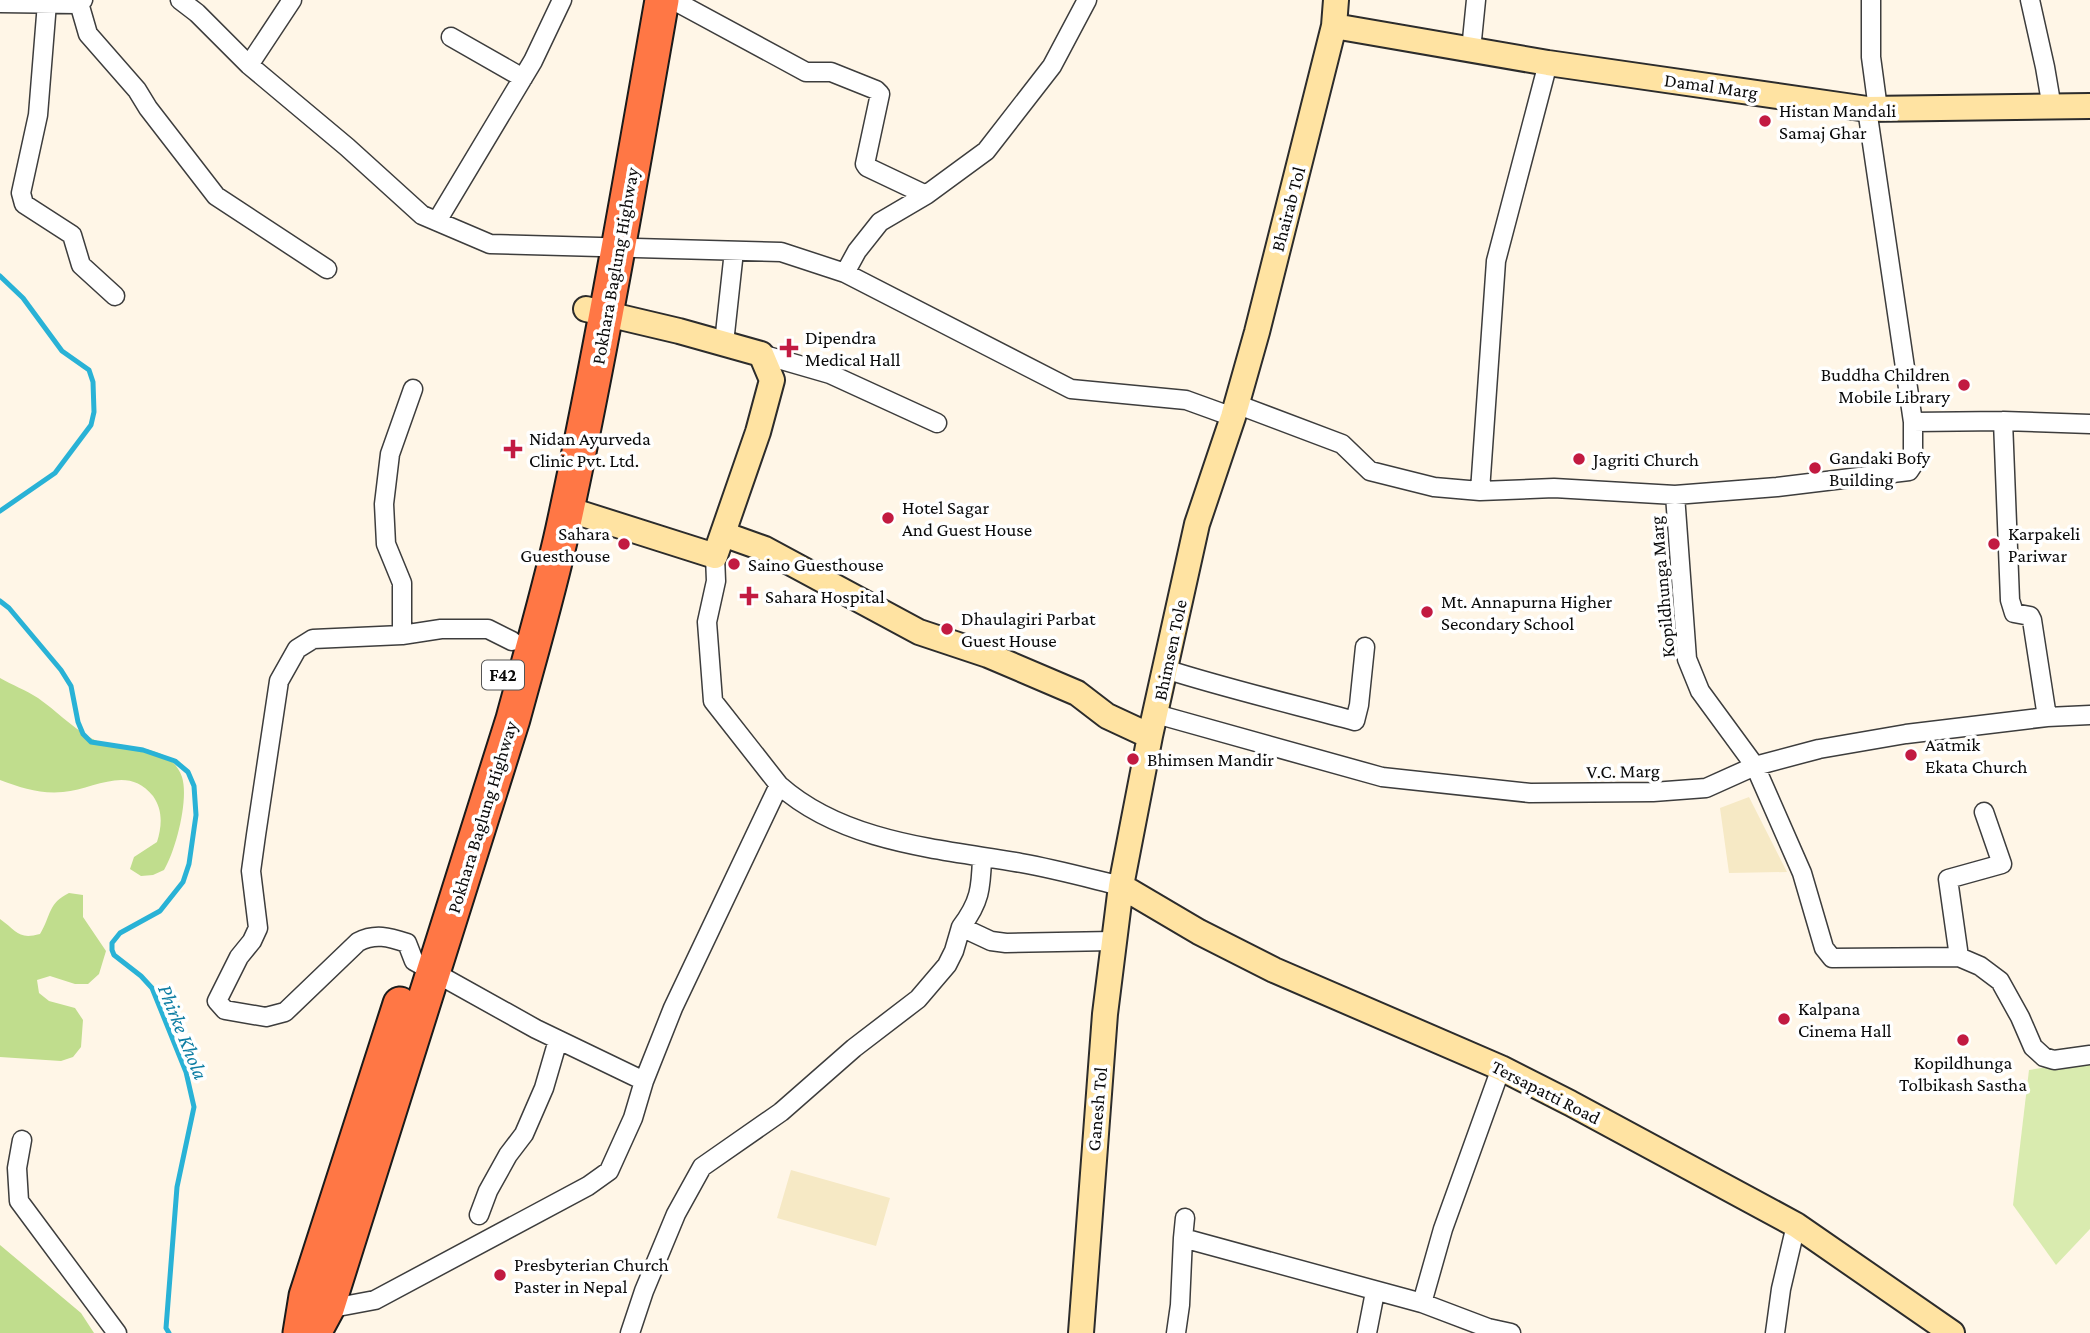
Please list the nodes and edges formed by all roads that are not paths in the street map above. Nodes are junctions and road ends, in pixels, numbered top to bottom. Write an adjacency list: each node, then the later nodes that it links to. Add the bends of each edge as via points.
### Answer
1 (180, 0): 19 (street)
2 (292, 0): 19 (street)
3 (562, 0): 20 (street)
4 (641, 0): 26 (highway, Pokhara Baglung Highway / F42)
5 (662, 0): 26 (highway, Pokhara Baglung Highway / F42)
6 (673, 0): 24 (street, via 806,72 834,73 876,90 880,94 865,164)
7 (1087, 0): 24 (street, via 1052,66 986,151)
8 (1336, 0): 15 (main road, Bhairab Tol)
9 (1476, 0): 17 (street)
10 (1871, 0): 23 (street)
11 (2030, 0): 22 (street)
12 (81, 2): 14 (street); 28 (street, via 88,34 216,196)
13 (0, 3): 14 (street)
14 (47, 4): 30 (street, via 38,115 21,193 24,204 72,235 80,265)
15 (1334, 26): 17 (main road, Damal Marg); 35 (main road, Bhairab Tol)
16 (451, 37): 20 (street)
17 (1471, 50): 18 (main road, Damal Marg)
18 (1548, 63): 23 (main road, Damal Marg); 40 (street, via 1496,261)
19 (249, 65): 25 (street, via 422,215)
20 (523, 78): 25 (street)
21 (2090, 106): 22 (main road, Damal Marg)
22 (2052, 108): 23 (main road, Damal Marg)
23 (1872, 109): 37 (street)
24 (926, 195): 29 (street, via 880,222)
25 (437, 221): 26 (street, via 490,244)
26 (608, 247): 27 (street); 31 (highway, Pokhara Baglung Highway / F42)
27 (734, 251): 29 (street, via 781,252); 32 (street)
28 (327, 269)
29 (845, 273): 35 (street, via 1071,389 1186,400)
30 (115, 296)
31 (597, 312): 32 (main road); 42 (highway, Pokhara Baglung Highway / F42); 45 (highway, Pokhara Baglung Highway / F42)
32 (724, 343): 33 (main road)
33 (761, 354): 38 (street, via 830,373); 43 (main road, via 772,380)
34 (413, 389): 44 (street, via 390,454 384,504 386,544 402,583)
35 (1234, 411): 40 (street, via 1342,444 1370,471 1434,487); 47 (main road, Bhimsen Tole, via 1196,524)
36 (2003, 421): 37 (street); 39 (street); 49 (street, via 2011,608 2032,620)
37 (1913, 422): 41 (street, via 1909,471)
38 (937, 423)
39 (2090, 424)
40 (1480, 491): 41 (street, via 1554,488)
41 (1675, 495): 51 (street, Kopildhunga Marg, via 1687,659 1700,691)
42 (567, 509): 43 (main road); 59 (highway, Pokhara Baglung Highway / F42, via 513,719)
43 (719, 545): 50 (main road, via 765,549 919,632 1077,693 1107,716); 52 (street, via 707,622 713,701)
44 (402, 635): 45 (street, via 488,629); 59 (street, via 313,639 297,649 279,681 251,871 258,928 217,1001 225,1010 266,1017 285,1012 368,937 407,943)
45 (512, 641): 59 (highway, Pokhara Baglung Highway / F42)
46 (1364, 647): 47 (street, via 1355,721)
47 (1165, 669): 50 (main road, Bhimsen Tole)
48 (2090, 715): 49 (street, V.C. Marg)
49 (2047, 717): 51 (street, V.C. Marg, via 1906,734)
50 (1153, 725): 51 (street, V.C. Marg, via 1382,777 1530,793 1706,788); 55 (main road, Bhimsen Tole)
51 (1755, 766): 58 (street, Kopildhunga Marg, via 1802,873 1824,948 1832,958)
52 (779, 785): 54 (street, via 832,819 882,838); 63 (street, via 673,1008)
53 (1984, 812): 58 (street, via 2002,864 1948,879)
54 (982, 858): 55 (street); 56 (street, via 980,892)
55 (1121, 886): 57 (main road, Ganesh Tol); 62 (main road, Tersapatti Road, via 1274,970)
56 (961, 927): 57 (street, via 1006,943); 75 (street, via 947,965 918,999 781,1112 702,1167 676,1214)
57 (1113, 941): 76 (main road, Ganesh Tol)
58 (1959, 957): 61 (street, Kopildhunga Marg, via 2000,981 2033,1047 2044,1057)
59 (424, 966): 60 (street); 71 (highway, Pokhara Baglung Highway / F42); 74 (highway, Pokhara Baglung Highway / F42, via 306,1296)
60 (558, 1040): 63 (street); 65 (street, via 524,1134 508,1155)
61 (2090, 1055)
62 (1500, 1068): 67 (main road, Tersapatti Road); 70 (street)
63 (644, 1081): 71 (street, via 609,1171 375,1300)
64 (22, 1140): 73 (street, via 17,1168 19,1201)
65 (479, 1215)
66 (1185, 1218): 68 (street)
67 (1796, 1225): 80 (street); 81 (main road, Tersapatti Road)
68 (1183, 1238): 69 (street); 77 (street)
69 (1375, 1292): 70 (street); 78 (street)
70 (1422, 1303): 72 (street)
71 (321, 1321)
72 (1487, 1331): 79 (street)
73 (117, 1333)
74 (300, 1333)
75 (630, 1333)
76 (1081, 1333)
77 (1176, 1333)
78 (1367, 1333)
79 (1511, 1333)
80 (1775, 1333)
81 (1952, 1333)

